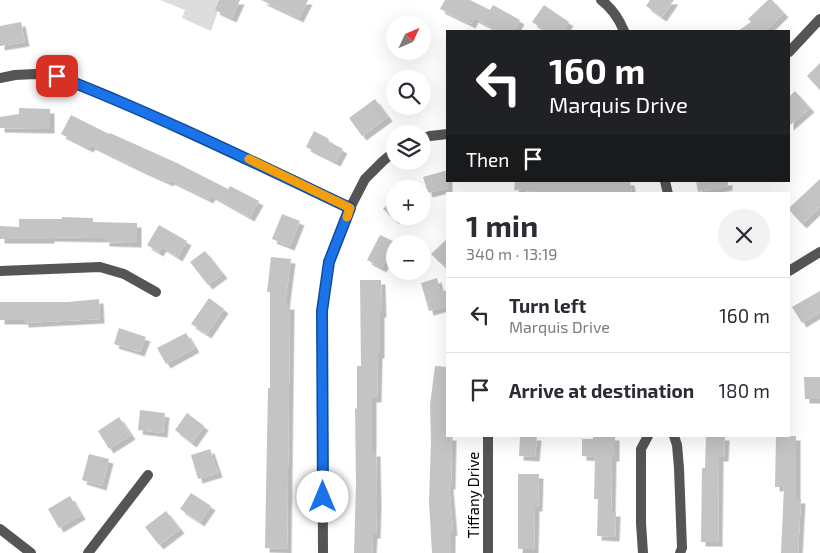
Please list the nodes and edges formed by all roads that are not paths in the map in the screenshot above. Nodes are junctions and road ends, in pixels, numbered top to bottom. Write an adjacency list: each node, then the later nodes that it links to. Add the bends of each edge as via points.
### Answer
1 (601, 0): 3 (street, via 609,6)
2 (820, 19): 4 (street)
3 (624, 30)
4 (790, 51)
5 (0, 78): 9 (street, via 35,74 57,76 111,97)
6 (446, 134): 7 (street)
7 (431, 136)
8 (386, 159): 9 (street, via 365,179)
9 (350, 208): 21 (street, via 329,262 322,311)
10 (820, 252): 11 (street)
11 (790, 270)
12 (0, 271): 13 (street, via 100,267 124,274)
13 (156, 292)
14 (488, 437): 22 (street, Tiffany Drive)
15 (647, 437): 23 (street, via 641,449)
16 (674, 437): 24 (street, via 679,468)
17 (148, 475): 20 (street)
18 (0, 529): 19 (street)
19 (31, 553)
20 (88, 553)
21 (324, 553)
22 (488, 553)
23 (643, 553)
24 (680, 553)

